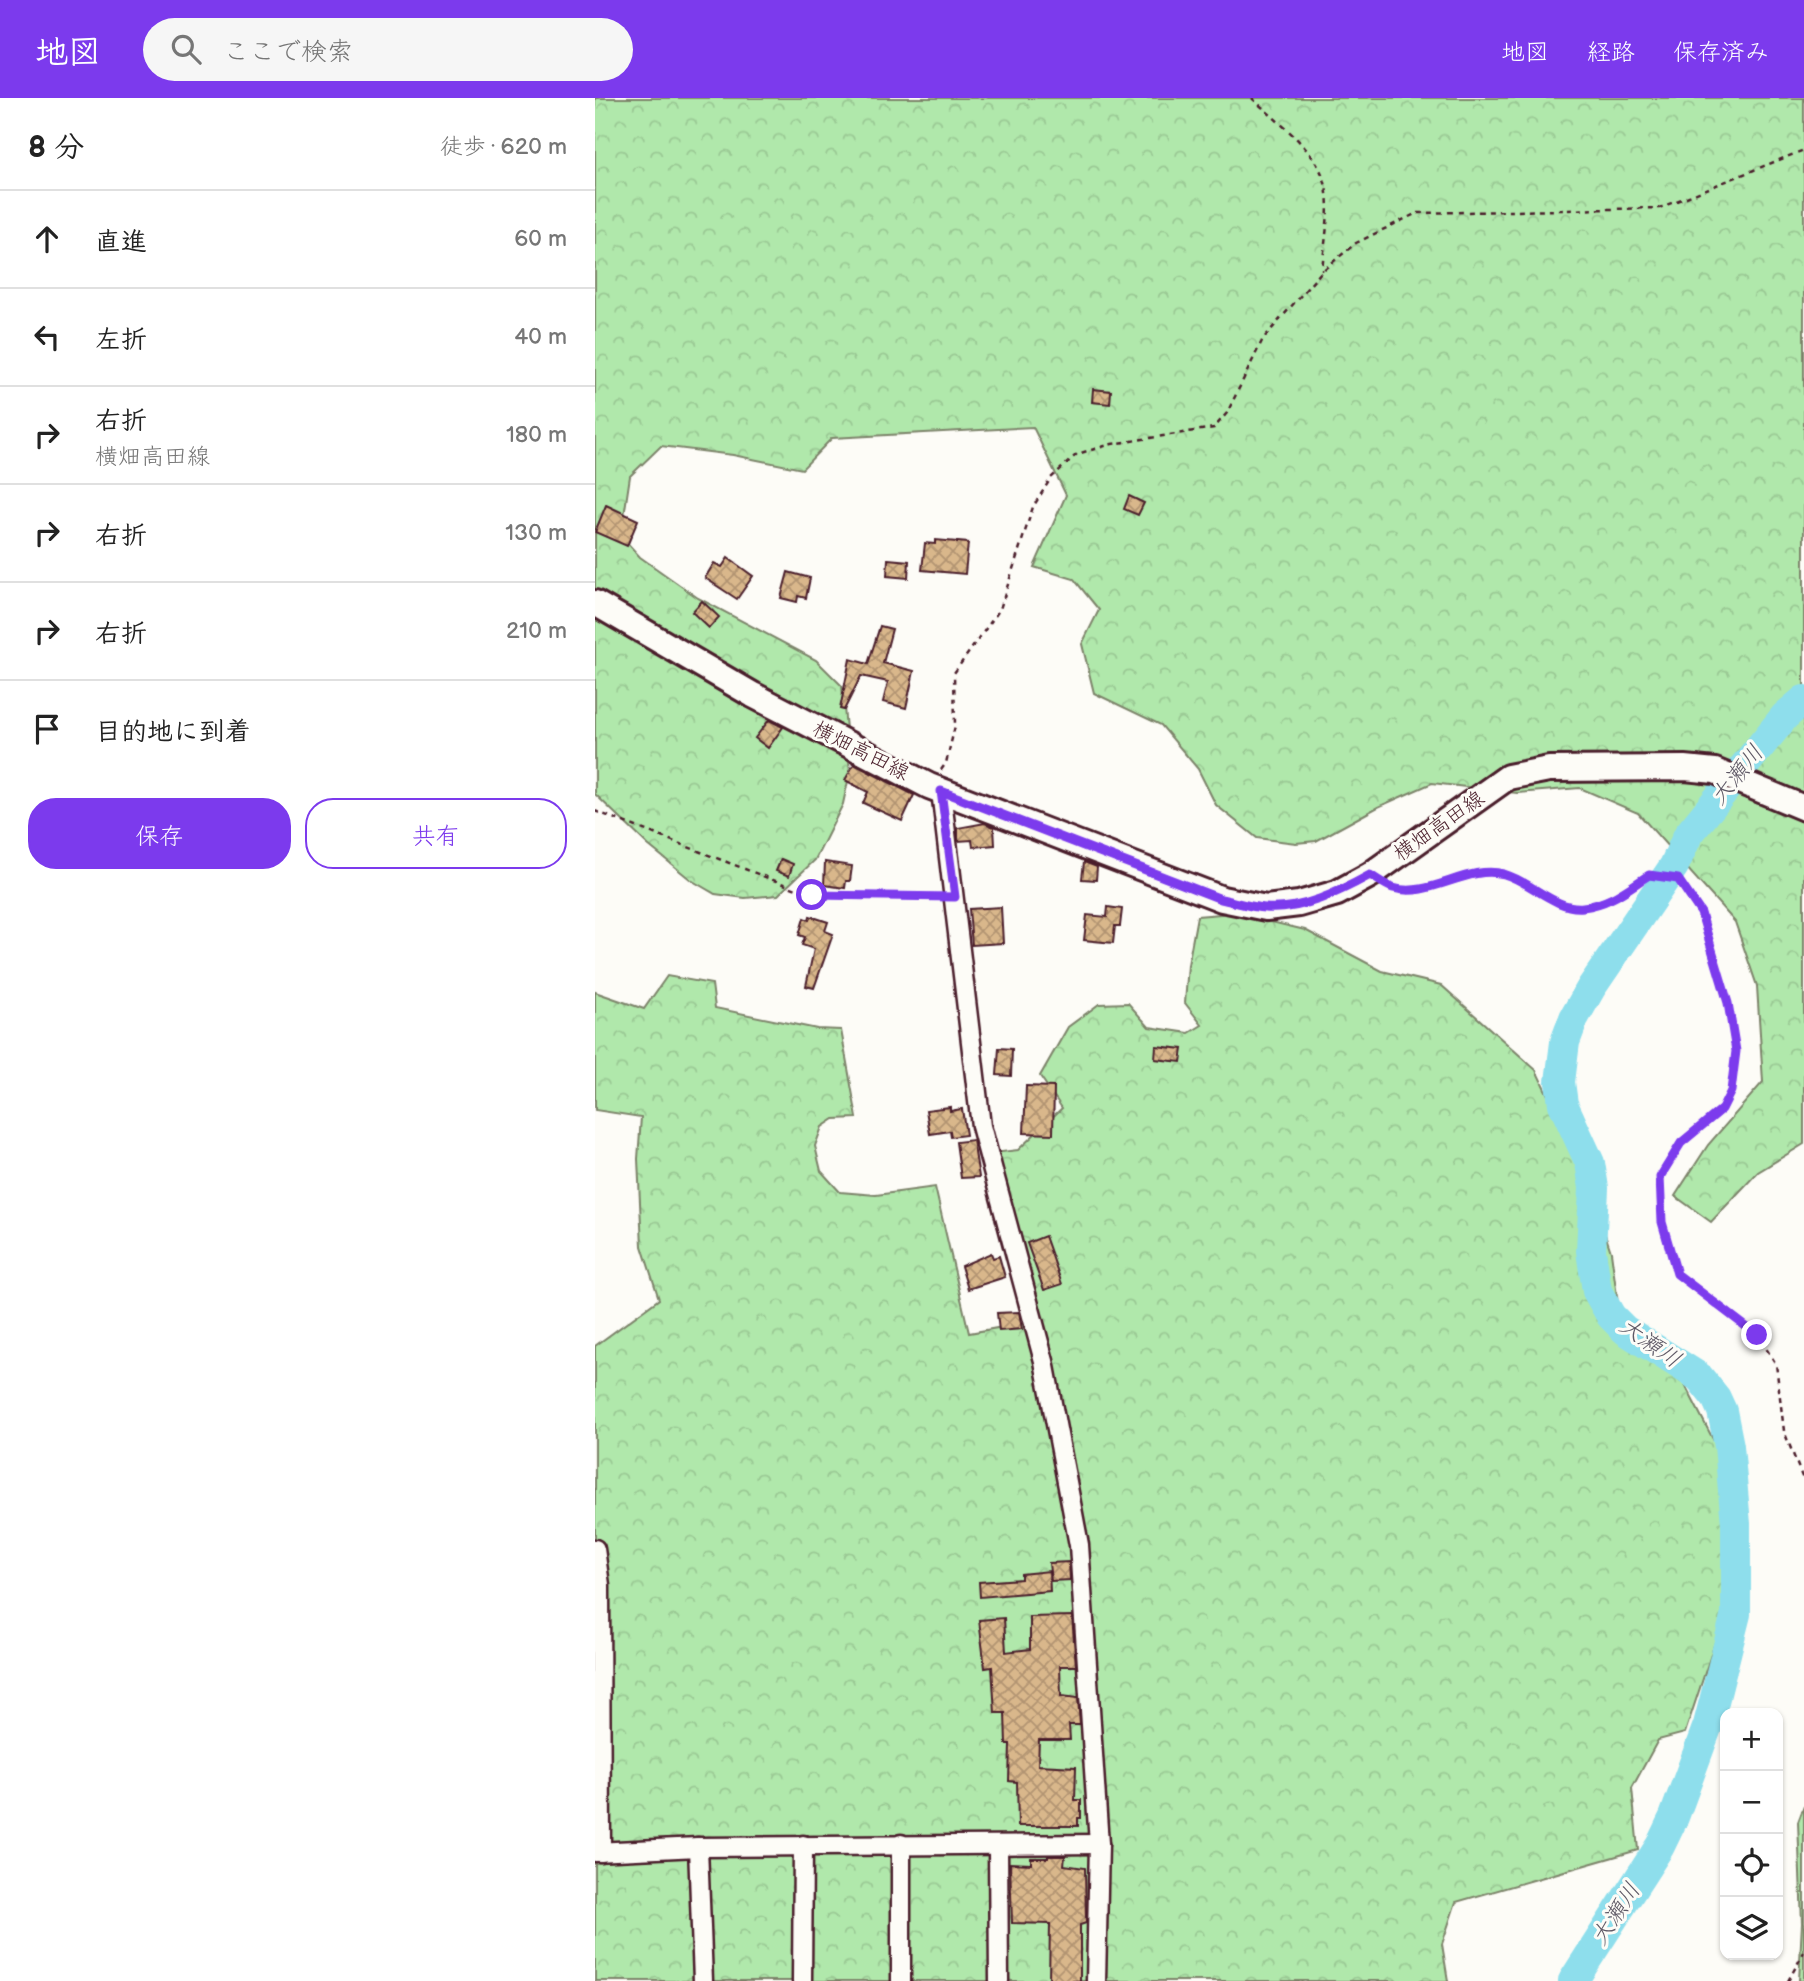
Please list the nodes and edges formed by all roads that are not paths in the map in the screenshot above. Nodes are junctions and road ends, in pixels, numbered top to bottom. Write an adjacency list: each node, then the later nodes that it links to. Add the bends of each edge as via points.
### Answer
1 (595, 603): 2 (main road, 横畑高田線, via 753,695)
2 (935, 789): 3 (main road, 横畑高田線, via 1221,899 1266,908 1337,893 1370,875 1508,777 1549,769 1715,771); 6 (street, via 955,897 981,1126 1044,1361 1079,1545)
3 (1804, 808)
4 (595, 1549): 10 (street, via 600,1585)
5 (901, 1844): 7 (street); 8 (street); 13 (street)
6 (1099, 1844): 8 (street); 15 (street)
7 (803, 1845): 9 (street); 12 (street)
8 (998, 1846): 14 (street)
9 (698, 1847): 10 (street); 11 (street)
10 (598, 1852)
11 (703, 1981)
12 (802, 1981)
13 (901, 1981)
14 (999, 1981)
15 (1095, 1981)

